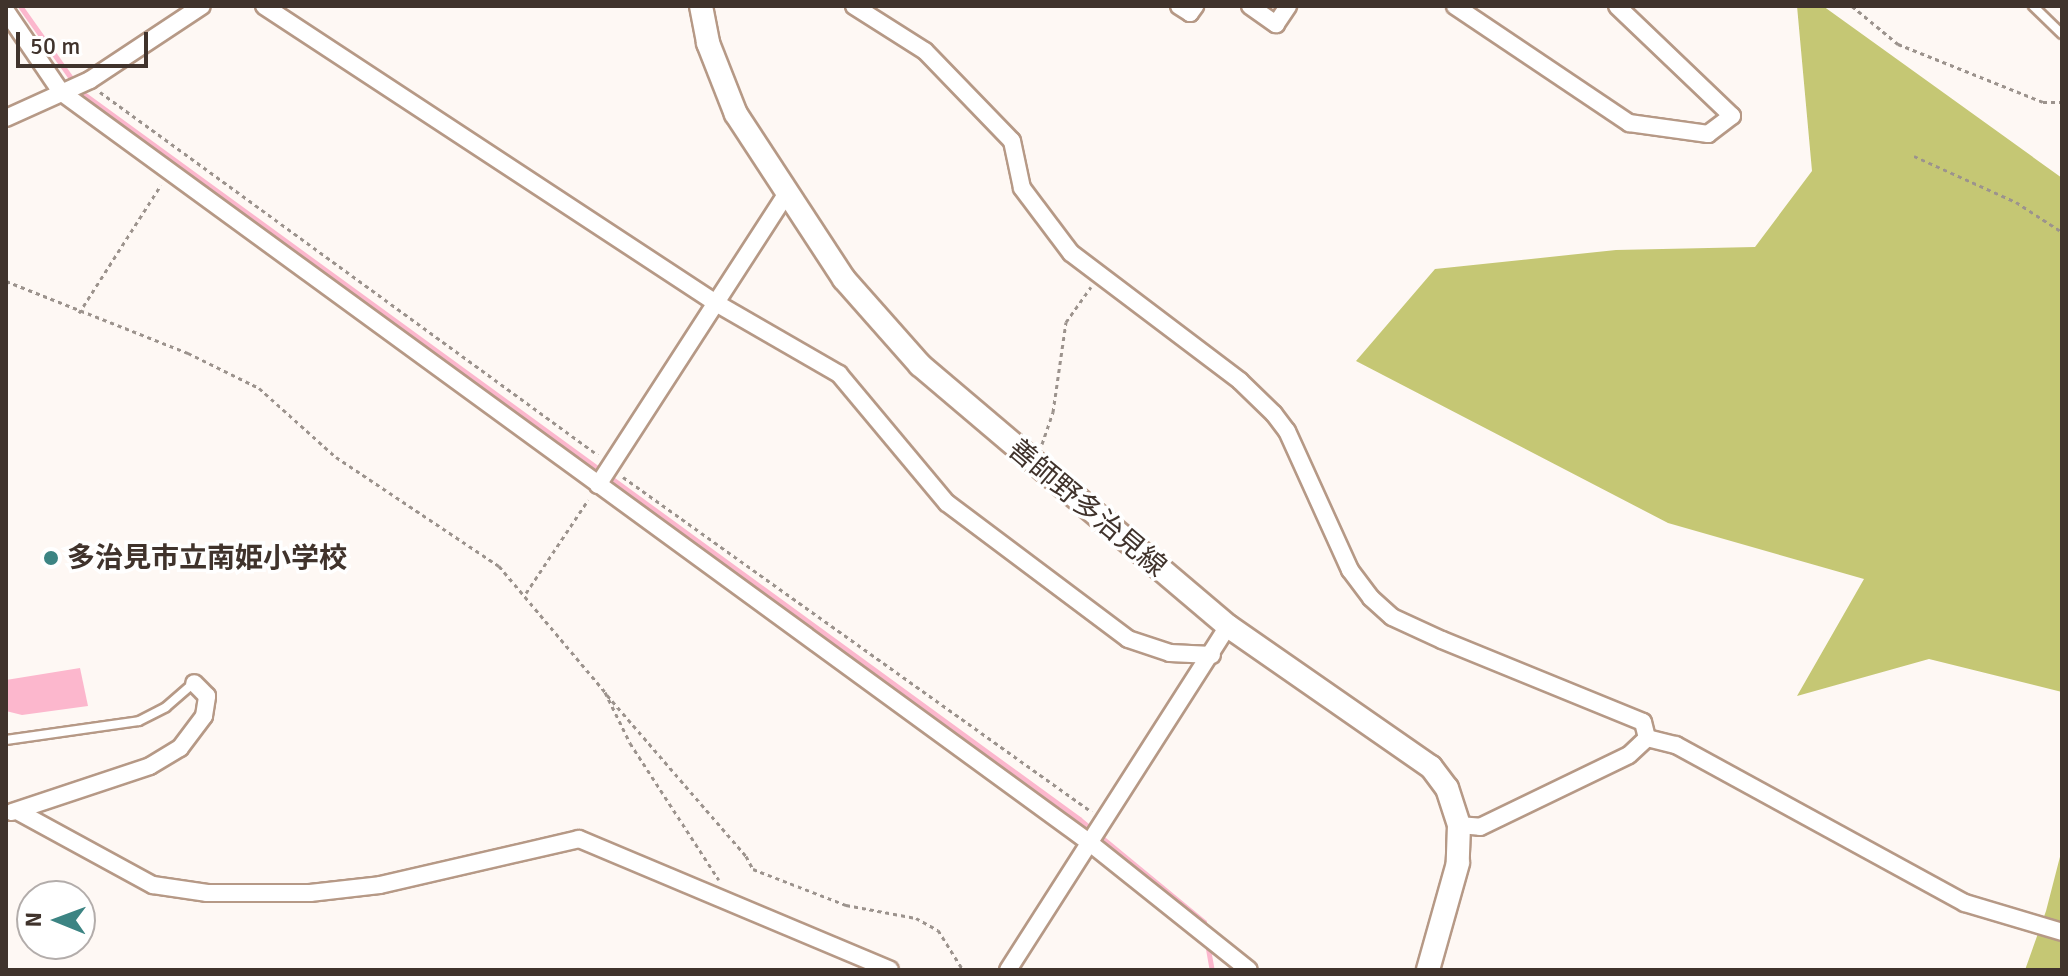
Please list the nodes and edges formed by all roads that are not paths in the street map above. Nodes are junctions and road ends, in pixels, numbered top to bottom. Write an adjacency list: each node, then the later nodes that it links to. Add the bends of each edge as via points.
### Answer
1 (202, 6): 14 (street, via 90,80)
2 (264, 6): 17 (street)
3 (701, 6): 16 (main road, 善師野多治見線, via 708,43 736,114)
4 (854, 6): 22 (street, via 925,51 1012,141 1022,188 1071,253 1240,381 1274,414 1287,431 1350,570 1392,617 1643,722)
5 (1179, 6): 6 (street, via 1190,13)
6 (1195, 6)
7 (1250, 6): 8 (street, via 1276,24)
8 (1288, 6)
9 (1455, 6): 10 (street, via 1629,123 1708,134 1732,116)
10 (1617, 6)
11 (2033, 6): 13 (lane)
12 (6, 11): 14 (street)
13 (2062, 34)
14 (61, 92): 15 (street); 18 (street)
15 (6, 118)
16 (786, 194): 17 (street); 19 (main road, 善師野多治見線, via 844,279 920,365)
17 (716, 303): 18 (street); 20 (street, via 839,374 947,503 1128,639 1170,653)
18 (598, 485): 26 (street)
19 (1228, 626): 20 (street); 25 (main road, 善師野多治見線, via 1431,767 1447,788)
20 (1212, 655): 26 (street)
21 (194, 683): 23 (lane, via 139,721); 24 (street, via 207,696 204,716 180,748 150,766)
22 (1647, 738): 25 (street, via 1629,755 1480,827); 27 (street, via 1676,745 1965,903)
23 (6, 740)
24 (11, 812): 28 (street, via 153,885 207,893 310,893 380,885 579,839)
25 (1459, 825): 31 (main road, 善師野多治見線, via 1458,863)
26 (1091, 843): 29 (street); 30 (street)
27 (2062, 932)
28 (890, 970)
29 (1008, 970)
30 (1249, 970)
31 (1428, 970)

